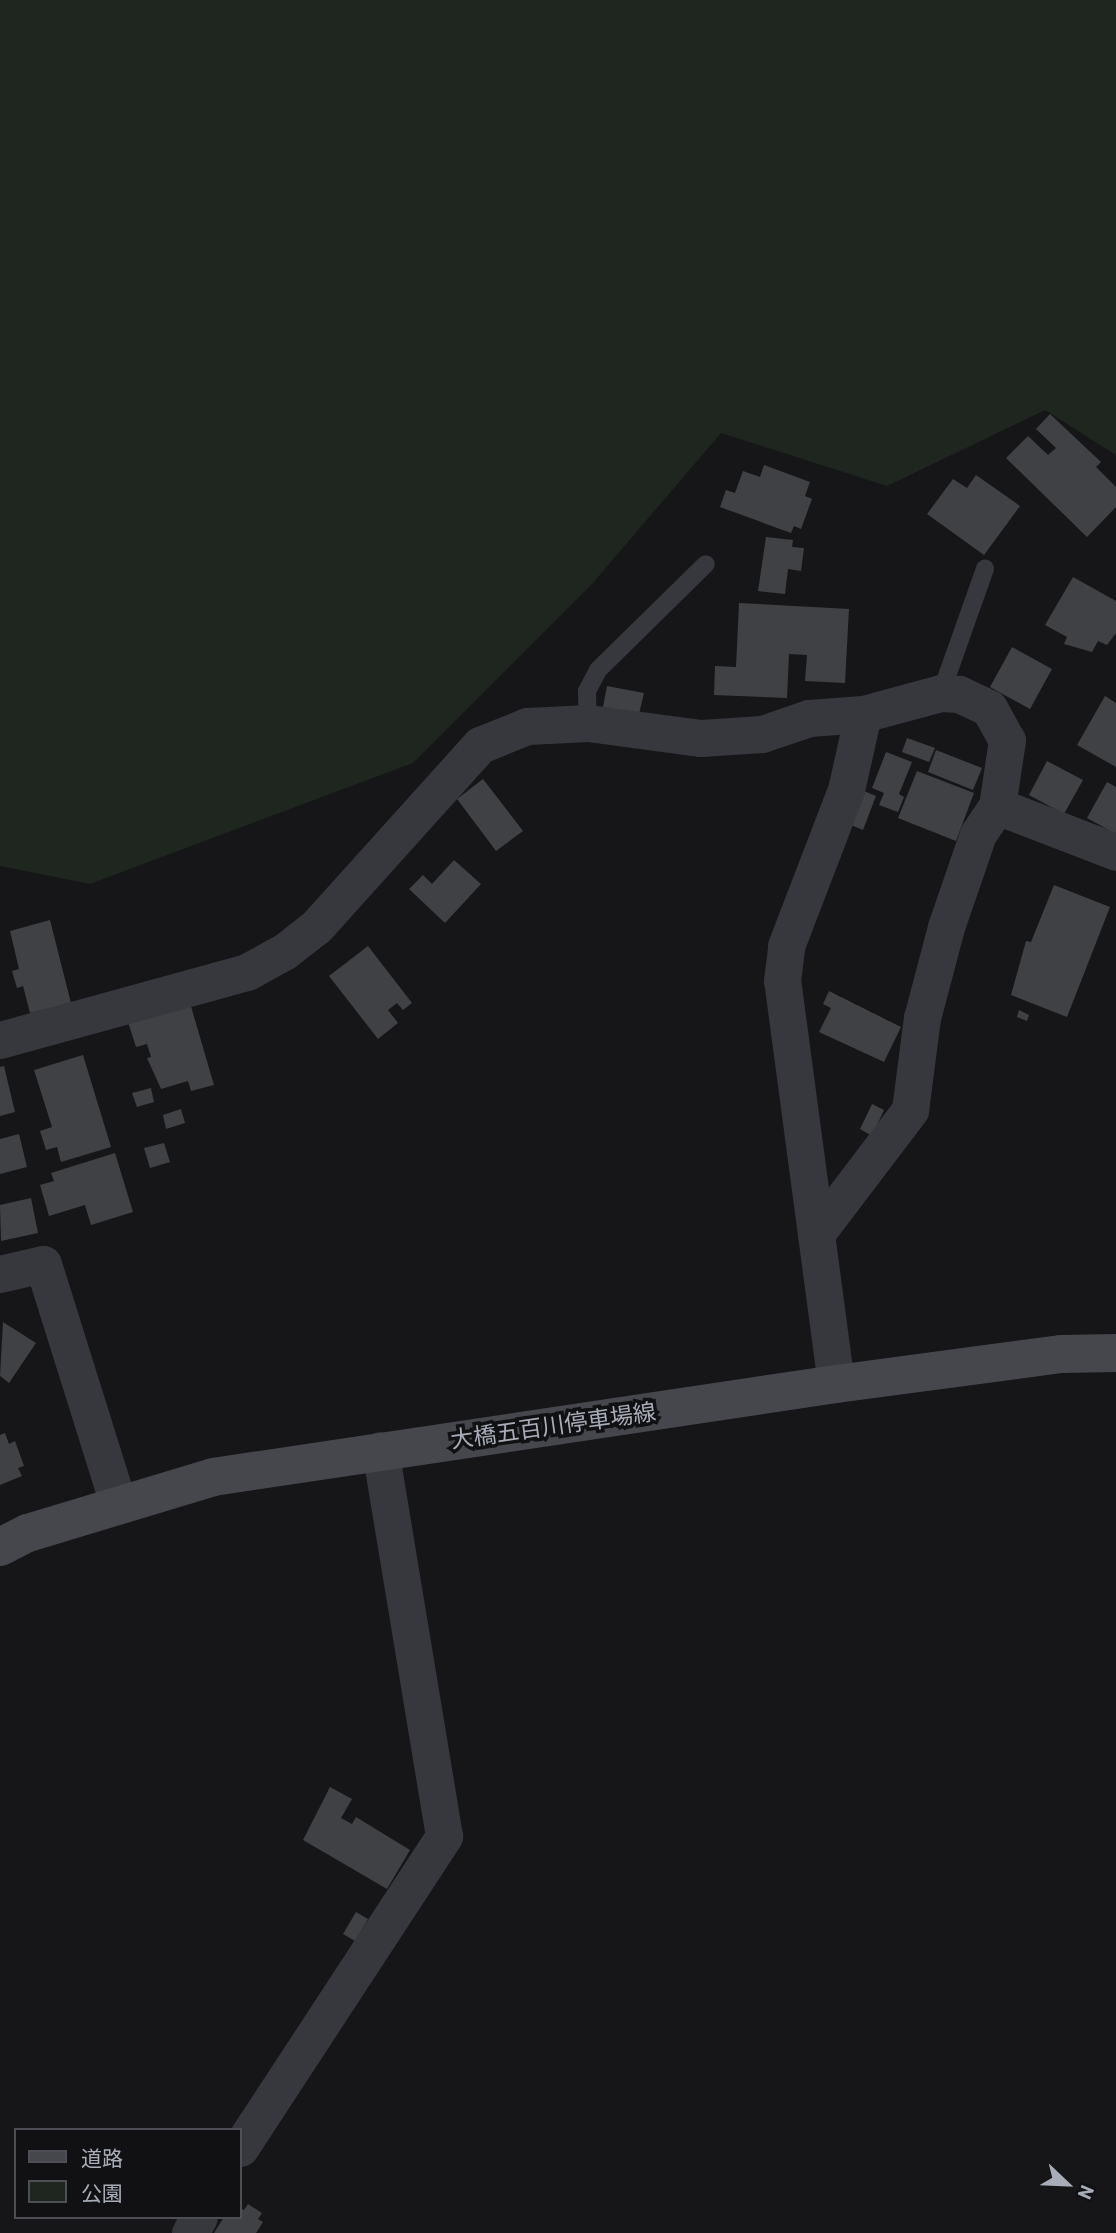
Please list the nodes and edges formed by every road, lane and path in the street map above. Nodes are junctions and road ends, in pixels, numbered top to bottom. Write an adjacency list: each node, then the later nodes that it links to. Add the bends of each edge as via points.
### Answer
1 (706, 564): 5 (lane, via 598,670 587,691)
2 (985, 569): 3 (lane)
3 (941, 692): 4 (street); 6 (street, via 975,700 999,724 1008,755)
4 (863, 714): 5 (street, via 809,718 762,734 701,738); 9 (street, via 846,790 786,946 782,981)
5 (588, 723): 8 (street, via 527,726 480,745 316,928 256,967)
6 (997, 806): 7 (street); 9 (street, via 978,834 946,927 922,1018 910,1110)
7 (1116, 852)
8 (0, 1040)
9 (816, 1234): 12 (street)
10 (0, 1274): 14 (street, via 43,1264)
11 (1116, 1353): 12 (main road, 大橋五百川停車場線, via 1061,1354)
12 (836, 1384): 13 (main road, 大橋五百川停車場線)
13 (380, 1450): 14 (main road, 大橋五百川停車場線, via 213,1477); 16 (street, via 444,1836)
14 (118, 1504): 15 (main road, 大橋五百川停車場線)
15 (0, 1547)
16 (242, 2145)

